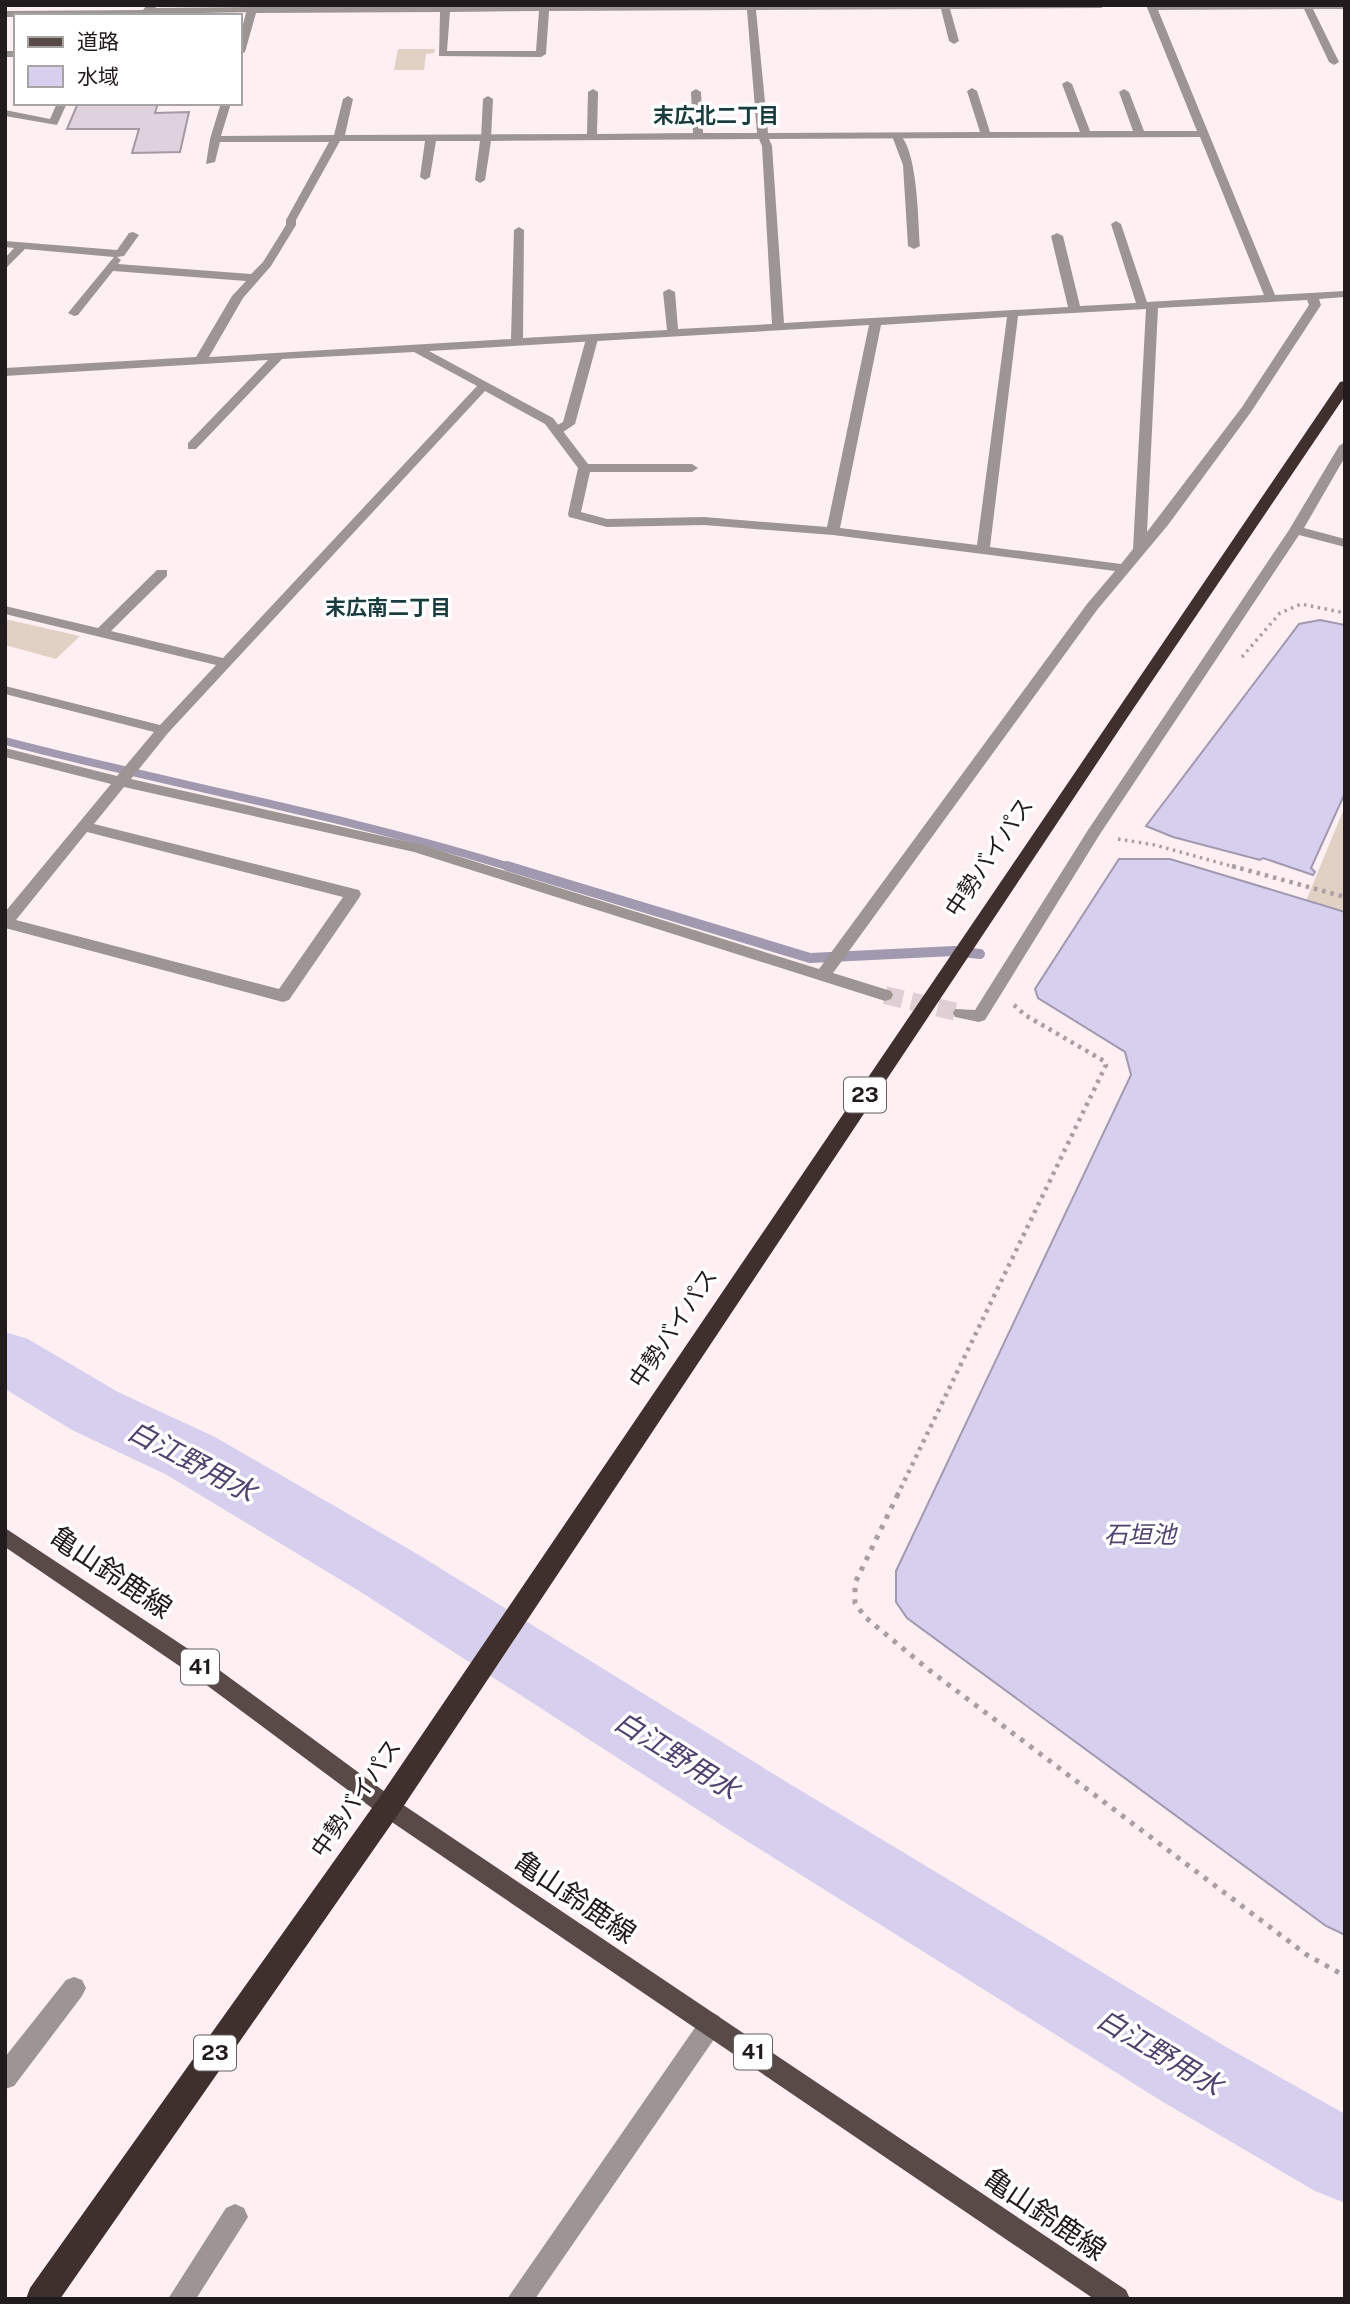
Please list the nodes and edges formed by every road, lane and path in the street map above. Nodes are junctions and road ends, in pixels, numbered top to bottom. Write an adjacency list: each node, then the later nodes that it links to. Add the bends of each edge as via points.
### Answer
1 (1101, 5): 5 (street)
2 (622, 6): 3 (street); 9 (street)
3 (702, 6): 4 (street)
4 (751, 6): 5 (street); 37 (street)
5 (945, 6): 15 (street)
6 (1151, 6): 7 (street); 28 (street)
7 (1307, 6): 8 (street); 17 (street)
8 (1345, 6)
9 (539, 7): 12 (street); 12 (street, via 541,54 442,54)
10 (151, 8): 11 (street); 14 (street)
11 (252, 8): 12 (street); 16 (street)
12 (448, 8)
13 (5, 13): 14 (street)
14 (99, 14)
15 (954, 41)
16 (242, 45)
17 (1334, 62)
18 (1067, 84): 30 (street)
19 (972, 91): 29 (street)
20 (593, 92): 35 (street)
21 (696, 92): 36 (street)
22 (1124, 92): 31 (street)
23 (348, 99): 39 (street)
24 (488, 99): 34 (street)
25 (61, 105): 27 (street, via 53,123)
26 (225, 105): 38 (street)
27 (5, 113)
28 (1203, 134): 31 (street); 57 (street)
29 (986, 135): 30 (street); 32 (street)
30 (1086, 135): 31 (street)
31 (1140, 135)
32 (897, 136): 37 (street); 49 (street, via 908,165)
33 (431, 138): 34 (street); 39 (street); 41 (street)
34 (486, 138): 35 (street); 42 (street)
35 (592, 138): 36 (street)
36 (698, 138): 37 (street)
37 (763, 138): 63 (street)
38 (215, 139): 39 (street); 40 (street)
39 (338, 139): 53 (street, via 292,225)
40 (210, 162)
41 (425, 177)
42 (480, 180)
43 (1116, 224): 58 (street)
44 (519, 230): 66 (street)
45 (134, 235): 50 (street)
46 (1057, 236): 59 (street)
47 (5, 244): 48 (street)
48 (22, 246): 50 (street); 51 (street)
49 (914, 246)
50 (120, 254): 52 (street)
51 (5, 266)
52 (110, 267): 53 (street); 60 (street)
53 (254, 278): 69 (street, via 238,296)
54 (669, 292): 64 (street)
55 (1345, 294): 56 (street)
56 (1312, 296): 57 (street); 82 (street, via 1315,305 1247,409)
57 (1271, 298): 58 (street)
58 (1147, 306): 59 (street); 82 (street)
59 (1075, 310): 61 (street)
60 (74, 313)
61 (1013, 314): 62 (street); 81 (street)
62 (875, 323): 63 (street); 79 (street)
63 (778, 328): 64 (street)
64 (673, 334): 65 (street)
65 (592, 339): 66 (street); 73 (street, via 569,424)
66 (517, 344): 67 (street)
67 (419, 350): 68 (street); 71 (street)
68 (279, 356): 69 (street); 74 (street)
69 (200, 361): 70 (street)
70 (5, 372)
71 (484, 385): 73 (street, via 549,421); 88 (street)
72 (1345, 385): 103 (highway, 中勢バイパス / 23)
73 (556, 431): 76 (street)
74 (192, 446)
75 (1343, 453): 78 (street)
76 (584, 468): 77 (street); 79 (street, via 574,514 607,523 704,521)
77 (692, 468)
78 (1296, 530): 80 (street); 101 (street, via 1093,834 979,1016)
79 (833, 531): 81 (street)
80 (1345, 543)
81 (983, 550): 83 (street)
82 (1140, 550): 83 (street)
83 (1125, 568): 98 (street)
84 (162, 573): 87 (street)
85 (5, 610): 87 (street)
86 (1345, 613): 89 (path, via 1301,604 1280,613)
87 (101, 633): 88 (street)
88 (223, 662): 91 (street)
89 (1236, 663)
90 (5, 690): 91 (street)
91 (163, 730): 93 (street)
92 (5, 752): 93 (street)
93 (122, 782): 94 (street); 98 (street, via 417,848)
94 (85, 827): 97 (street); 97 (street, via 353,894 283,996)
95 (1106, 837): 96 (path, via 1155,845)
96 (1345, 897)
97 (6, 922)
98 (822, 976): 99 (street)
99 (886, 995)
100 (1007, 995): 104 (path, via 1025,1015 1106,1065 855,1583 856,1603 865,1617 940,1678 1307,1955)
101 (961, 1013)
102 (5, 1536): 103 (main road, 亀山鈴鹿線 / 41, via 204,1671)
103 (388, 1807): 106 (main road, 亀山鈴鹿線 / 41); 109 (highway, 中勢バイパス / 23)
104 (1345, 1976)
105 (74, 1988): 107 (street)
106 (712, 2024): 111 (street); 112 (main road, 亀山鈴鹿線 / 41)
107 (5, 2077)
108 (235, 2217): 110 (street)
109 (41, 2299)
110 (181, 2299)
111 (520, 2299)
112 (1117, 2299)

